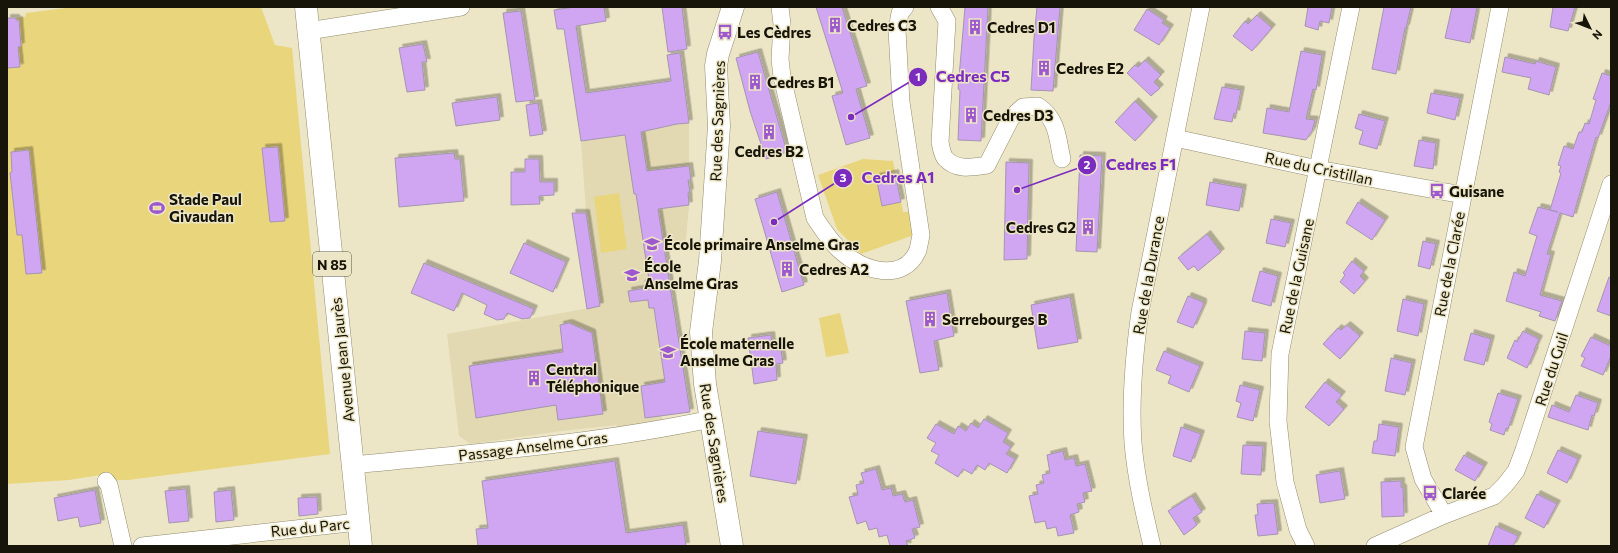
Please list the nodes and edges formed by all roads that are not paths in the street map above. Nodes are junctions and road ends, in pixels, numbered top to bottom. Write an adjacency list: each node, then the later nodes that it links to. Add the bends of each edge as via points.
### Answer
1 (306, 7): 10 (main road, Avenue Jean Jaurès / N 85)
2 (461, 7): 10 (street)
3 (734, 7): 16 (main road, Rue des Sagnières, via 716,66 719,126 710,261 701,332)
4 (780, 7): 5 (street, via 782,77 815,218 828,238 860,265 890,271 908,264 918,250 921,235 900,81 897,30 900,13)
5 (905, 7)
6 (939, 7): 12 (street, via 947,21 940,142 945,157 958,166 971,168 987,165 1011,118 1023,107 1038,106 1048,112 1056,127)
7 (1201, 7): 11 (street, Rue de la Durance)
8 (1351, 7): 13 (street, Rue de la Guisane)
9 (1500, 7): 15 (street, Rue de la Clarée)
10 (308, 31): 17 (main road, Avenue Jean Jaurès / N 85)
11 (1175, 138): 13 (street, Rue du Cristillan); 25 (street, Rue de la Durance, via 1140,312 1134,358 1133,444 1139,491)
12 (1062, 159)
13 (1318, 169): 15 (street, Rue du Cristillan); 26 (street, Rue de la Guisane, via 1280,354 1278,421 1285,482 1298,530)
14 (1610, 191): 19 (street, Rue du Guil, via 1516,471 1494,496)
15 (1463, 195): 19 (street, Rue de la Clarée, via 1414,447 1423,479)
16 (711, 419): 17 (street, Passage Anselme Gras, via 592,440); 24 (main road, Rue des Sagnières)
17 (353, 465): 20 (main road, Avenue Jean Jaurès / N 85)
18 (106, 481): 21 (street)
19 (1444, 515): 27 (street)
20 (358, 522): 22 (street, Rue du Parc); 23 (main road, Avenue Jean Jaurès / N 85)
21 (123, 546)
22 (142, 546)
23 (361, 546)
24 (732, 546)
25 (1152, 546)
26 (1306, 546)
27 (1375, 546)

